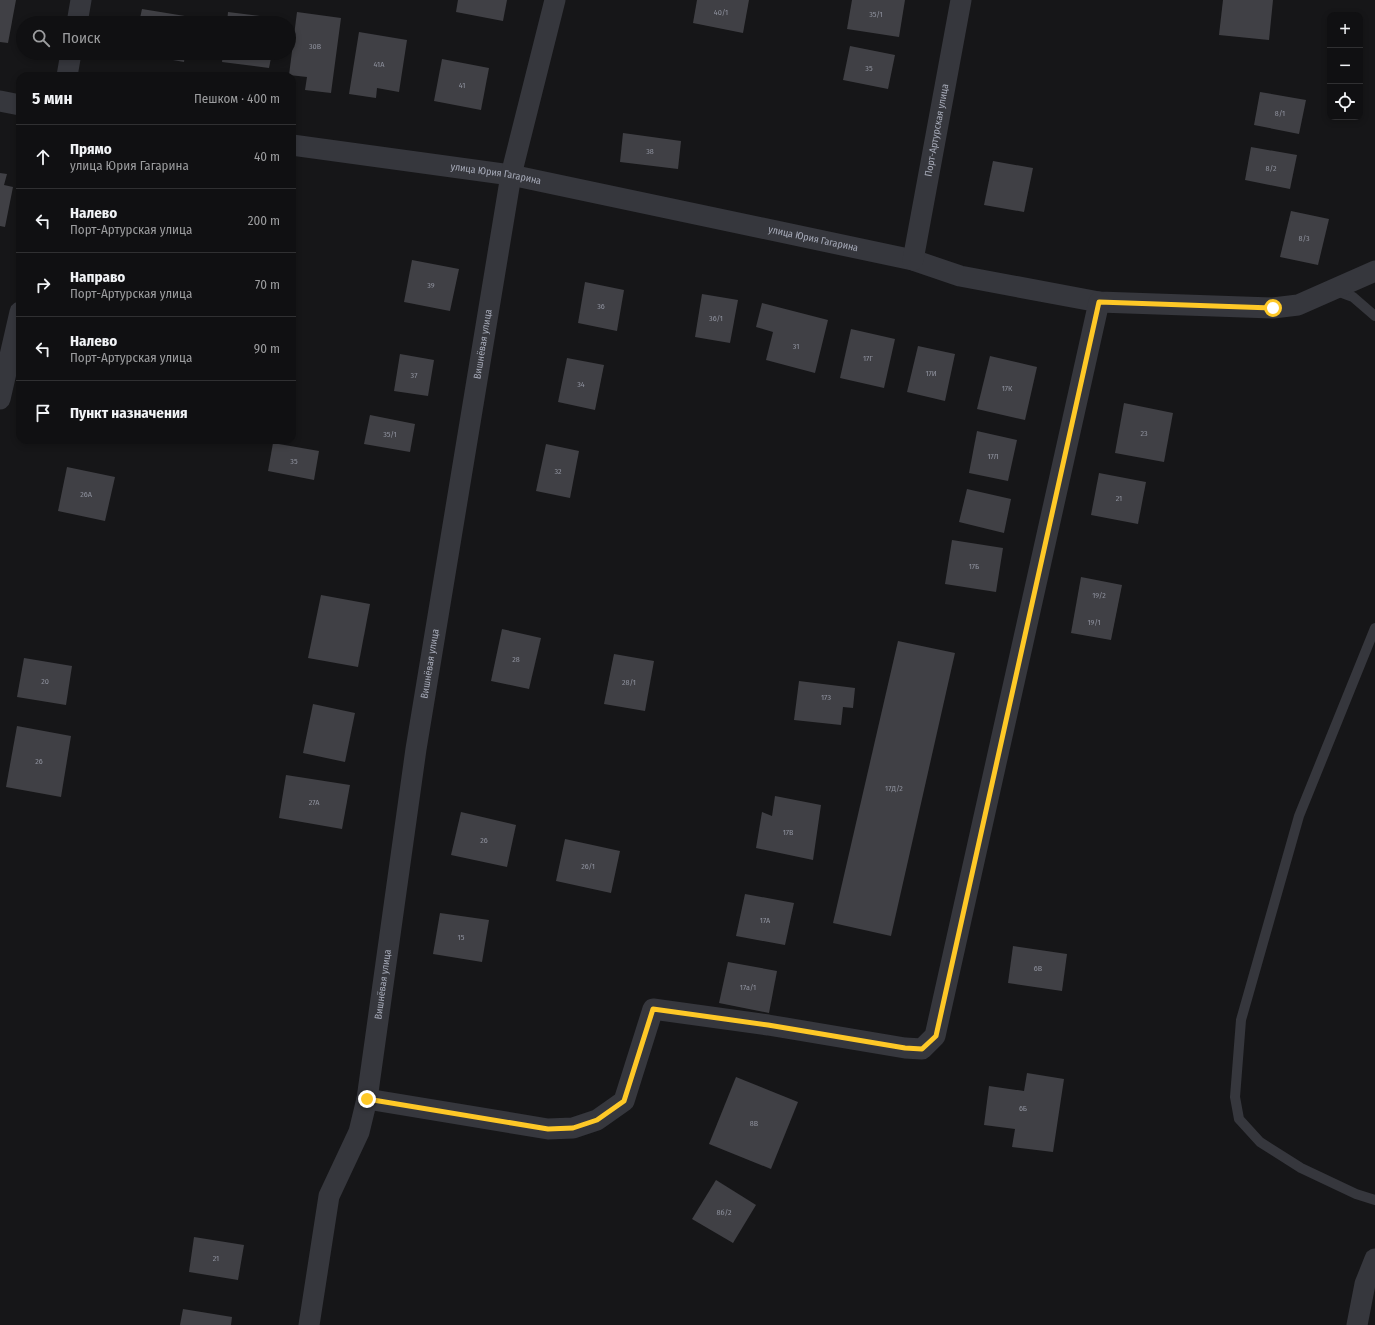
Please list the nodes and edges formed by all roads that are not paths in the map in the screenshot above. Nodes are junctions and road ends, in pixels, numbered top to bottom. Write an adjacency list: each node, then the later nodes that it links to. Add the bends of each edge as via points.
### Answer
1 (81, 0): 4 (street)
2 (555, 0): 10 (street, Вишнёвая улица)
3 (961, 0): 11 (street, Порт-Артурская улица)
4 (78, 16)
5 (70, 60): 6 (street)
6 (68, 72)
7 (0, 100): 8 (street)
8 (16, 104)
9 (296, 146): 10 (street, улица Юрия Гагарина)
10 (511, 175): 11 (street, улица Юрия Гагарина); 19 (street, Вишнёвая улица, via 416,749)
11 (913, 260): 14 (street, улица Юрия Гагарина, via 960,276)
12 (1375, 271): 13 (street, улица Юрия Гагарина)
13 (1332, 289): 14 (street, улица Юрия Гагарина, via 1298,305 1273,308); 15 (lane, via 1353,297)
14 (1099, 302): 19 (street, via 936,1036 922,1049 905,1048 653,1009 624,1101 597,1120 573,1128 548,1129)
15 (1375, 316)
16 (16, 329): 17 (street)
17 (0, 399)
18 (1375, 628): 20 (lane, via 1299,816 1241,1020 1235,1097 1239,1119 1260,1142 1301,1168 1356,1194)
19 (367, 1099): 22 (street, Вишнёвая улица, via 359,1132 330,1196)
20 (1375, 1200)
21 (1375, 1259): 23 (street, via 1365,1284)
22 (309, 1325)
23 (1357, 1325)

